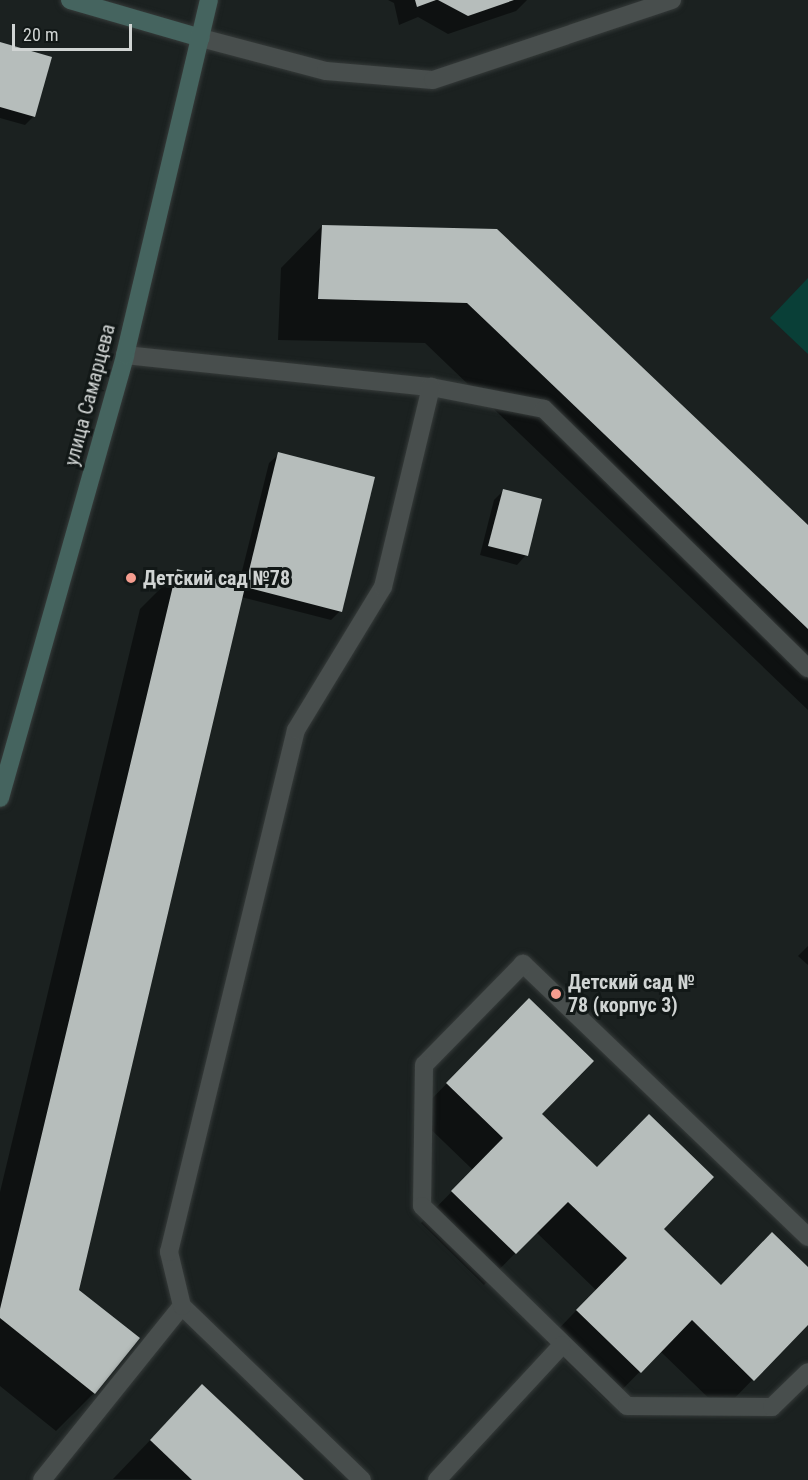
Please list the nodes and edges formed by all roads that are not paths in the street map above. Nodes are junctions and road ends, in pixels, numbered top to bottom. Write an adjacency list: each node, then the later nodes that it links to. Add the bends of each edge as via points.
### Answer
1 (70, 0): 4 (street)
2 (209, 0): 4 (street, улица Самарцева)
3 (672, 0): 4 (lane, via 433,80 326,71)
4 (201, 38): 5 (street, улица Самарцева)
5 (125, 355): 6 (lane); 8 (street, улица Самарцева)
6 (431, 387): 7 (lane, via 544,409); 10 (lane, via 383,587 296,730 169,1252)
7 (808, 668)
8 (0, 798)
9 (808, 1237): 11 (lane, via 523,964 424,1065 422,1206)
10 (182, 1306): 13 (lane); 14 (lane)
11 (562, 1345): 12 (lane, via 627,1406 772,1407); 15 (lane)
12 (808, 1372)
13 (42, 1480)
14 (362, 1480)
15 (437, 1480)

